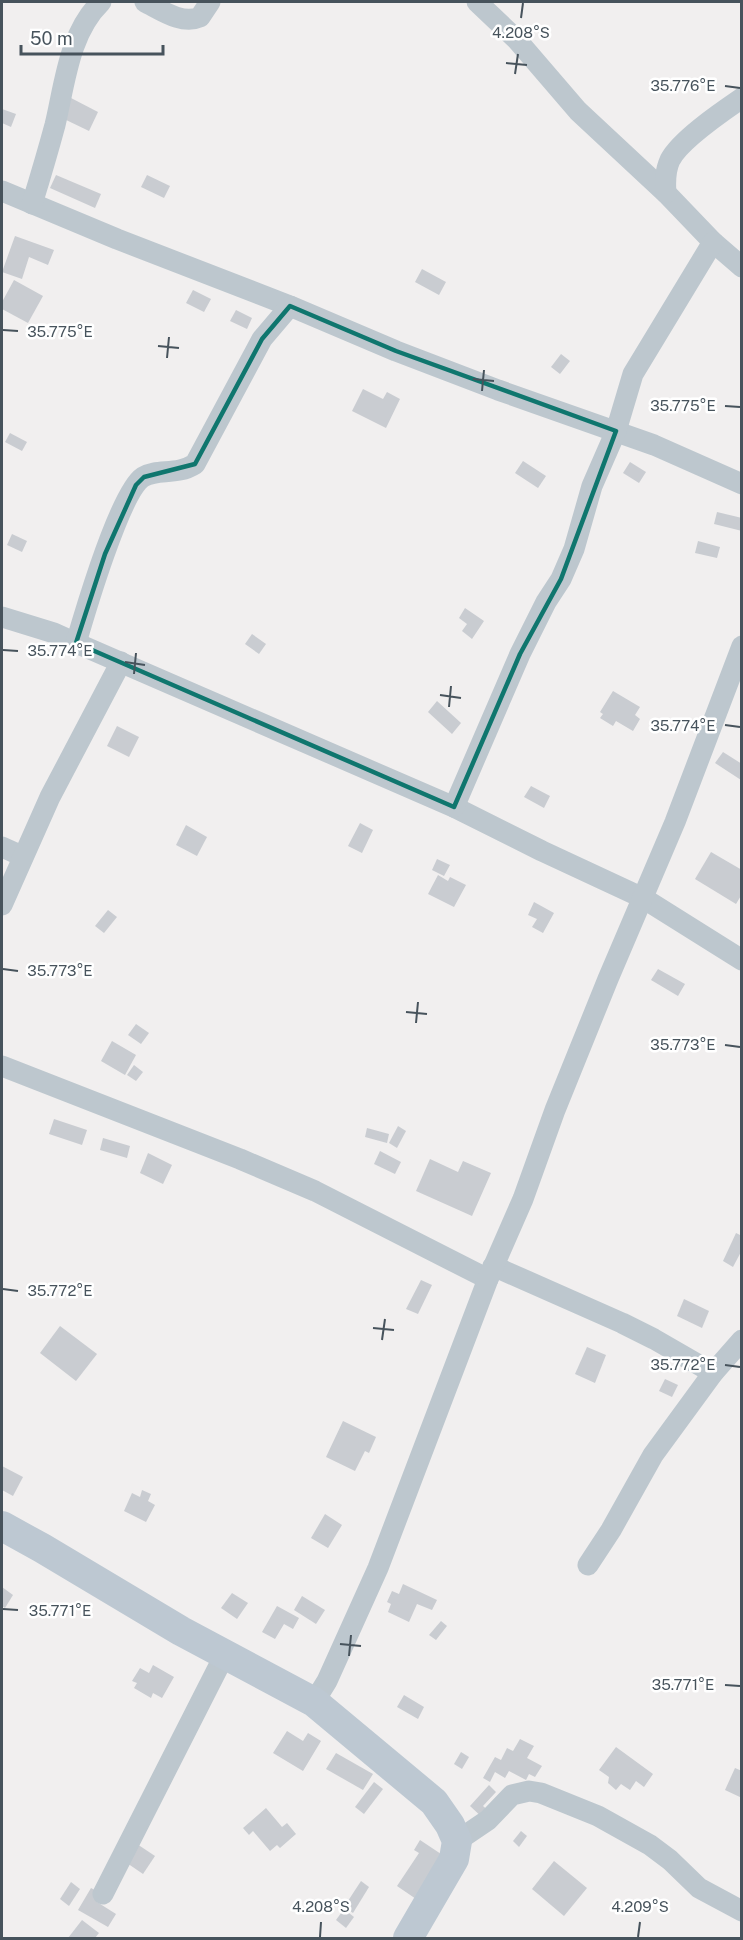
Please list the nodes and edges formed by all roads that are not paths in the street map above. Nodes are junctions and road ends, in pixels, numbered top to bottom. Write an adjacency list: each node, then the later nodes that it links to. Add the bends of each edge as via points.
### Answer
1 (101, 2): 8 (street, via 92,11 66,67)
2 (145, 2): 3 (street, via 189,20 200,17)
3 (210, 2)
4 (477, 2): 7 (street, via 517,40 578,111)
5 (741, 98): 7 (street, via 677,150 666,172)
6 (2, 191): 8 (street)
7 (666, 193): 9 (street)
8 (32, 204): 11 (street)
9 (713, 242): 10 (street); 12 (street, via 633,374)
10 (741, 267)
11 (290, 306): 12 (street, via 396,351); 15 (street, via 262,339 195,464 177,472 144,477 136,484 108,545)
12 (616, 431): 13 (street); 18 (street, via 592,486 574,549 520,654)
13 (741, 484)
14 (2, 617): 15 (street)
15 (76, 643): 17 (street)
16 (741, 646): 21 (street)
17 (121, 662): 18 (street); 20 (street)
18 (454, 807): 21 (street)
19 (2, 847): 20 (street)
20 (22, 856): 22 (street)
21 (643, 898): 23 (street); 25 (street)
22 (2, 905)
23 (741, 960)
24 (2, 1066): 25 (street, via 315,1191)
25 (490, 1273): 27 (street, via 622,1323); 31 (street, via 374,1577)
26 (741, 1340): 27 (street)
27 (713, 1373): 29 (street, via 653,1455)
28 (2, 1526): 30 (street)
29 (588, 1565)
30 (225, 1654): 31 (street); 33 (street)
31 (314, 1702): 32 (street, via 434,1802)
32 (457, 1841): 34 (street, via 488,1820 512,1795 541,1793 598,1816 650,1845 699,1888); 35 (street, via 454,1859)
33 (103, 1894)
34 (741, 1911)
35 (408, 1938)

